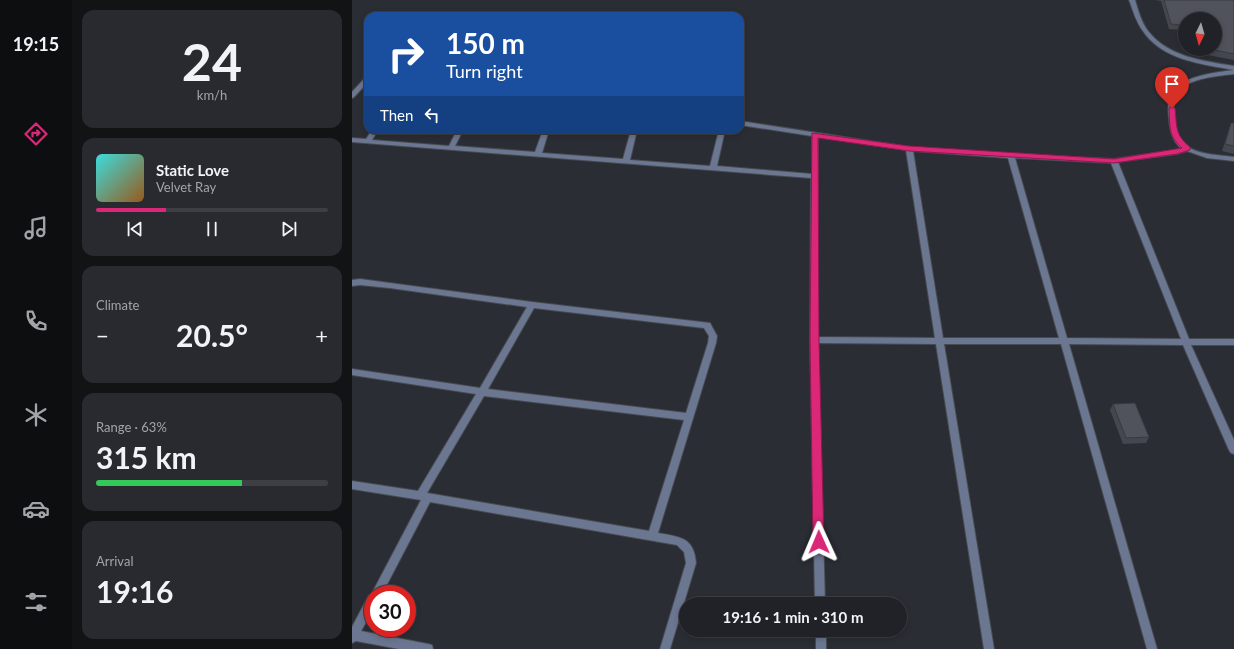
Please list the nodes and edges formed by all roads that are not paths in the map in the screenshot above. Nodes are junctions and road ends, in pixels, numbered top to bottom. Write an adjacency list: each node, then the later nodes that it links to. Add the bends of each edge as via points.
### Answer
1 (1132, 0): 2 (street, via 1146,32 1159,46 1194,61)
2 (1234, 68)
3 (1234, 72): 17 (street, via 1191,81 1176,90 1172,99 1174,132 1178,141)
4 (364, 82): 5 (street)
5 (352, 96)
6 (744, 124): 12 (street)
7 (373, 134): 14 (street)
8 (458, 134): 15 (street)
9 (545, 134): 18 (street)
10 (633, 134): 21 (street)
11 (721, 134): 23 (street)
12 (815, 135): 16 (street); 24 (street)
13 (352, 140): 14 (street)
14 (368, 142): 15 (street)
15 (451, 148): 18 (street)
16 (909, 149): 19 (street); 28 (street)
17 (1188, 149): 20 (street, via 1196,153); 22 (street)
18 (538, 154): 21 (street)
19 (1011, 156): 22 (street); 29 (street)
20 (1234, 159)
21 (626, 161): 23 (street)
22 (1114, 161): 30 (street)
23 (713, 168): 24 (street)
24 (815, 176): 27 (street)
25 (352, 283): 26 (street, via 390,285)
26 (532, 305): 33 (street); 34 (street, via 707,326 713,336 712,343)
27 (814, 340): 28 (street); 40 (street)
28 (940, 340): 29 (street); 47 (street)
29 (1064, 341): 30 (street); 48 (street)
30 (1186, 342): 31 (street); 35 (street)
31 (1234, 342)
32 (352, 372): 33 (street)
33 (482, 392): 34 (street); 37 (street)
34 (689, 417): 38 (street)
35 (1234, 450)
36 (352, 485): 37 (street)
37 (424, 496): 38 (street); 39 (street)
38 (652, 537): 45 (street, via 679,541 687,546 690,553 691,564)
39 (380, 585)
40 (820, 597)
41 (364, 616): 42 (street)
42 (353, 636): 44 (street)
43 (821, 637): 46 (street)
44 (428, 649)
45 (665, 649)
46 (821, 649)
47 (989, 649)
48 (1152, 649)

